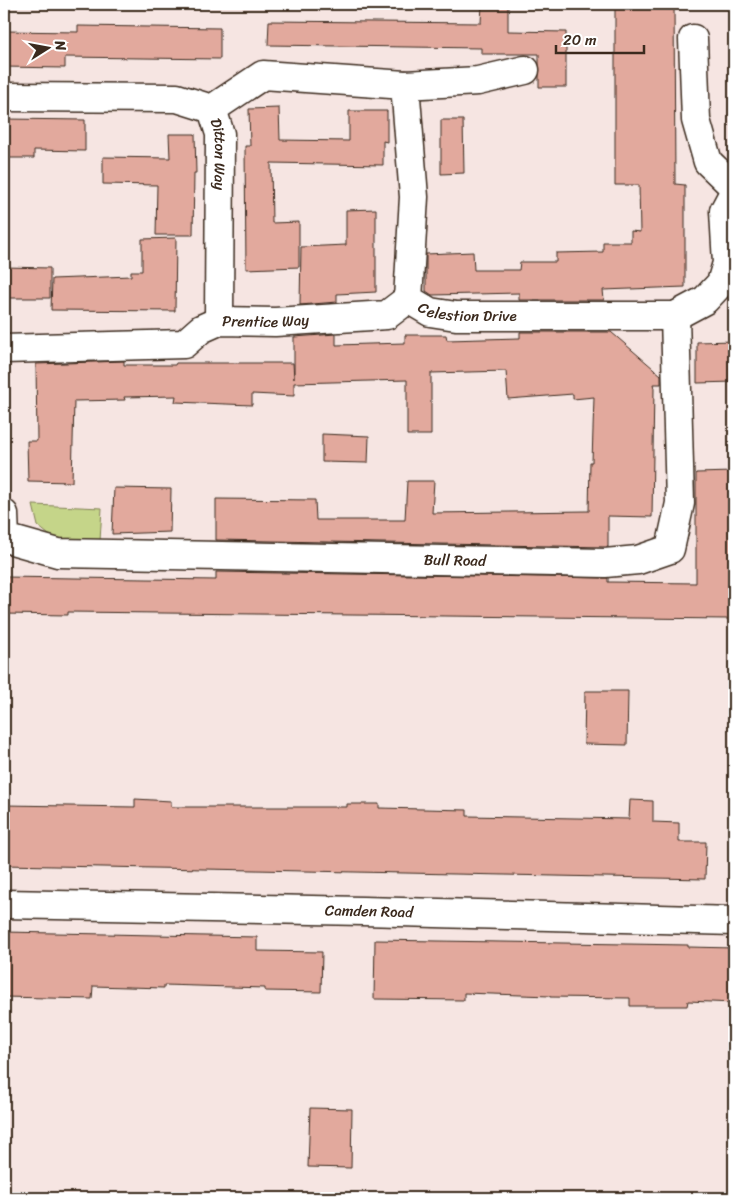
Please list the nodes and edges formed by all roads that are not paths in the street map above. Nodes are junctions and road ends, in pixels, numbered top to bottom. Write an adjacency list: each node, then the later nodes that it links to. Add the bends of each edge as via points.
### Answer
1 (693, 39): 6 (street, via 696,120 705,154 708,162)
2 (525, 70): 3 (street, via 478,82)
3 (405, 86): 5 (street, via 263,74); 8 (street, Celestion Drive, via 414,198)
4 (4, 97): 5 (street, Ditton Way, via 177,98)
5 (212, 109): 10 (street, Ditton Way, via 220,134)
6 (734, 187)
7 (734, 192): 9 (street, Celestion Drive, via 724,211 727,263 721,283 705,300)
8 (408, 299): 9 (street, Celestion Drive, via 430,312 456,316); 10 (street, Prentice Way, via 387,315 275,322)
9 (675, 316): 12 (street, Bull Road, via 680,503 670,549 638,560 605,563 58,553)
10 (219, 321): 11 (street, Prentice Way, via 201,328 184,344)
11 (4, 349)
12 (4, 530)
13 (4, 904): 14 (street, Camden Road)
14 (734, 921)

